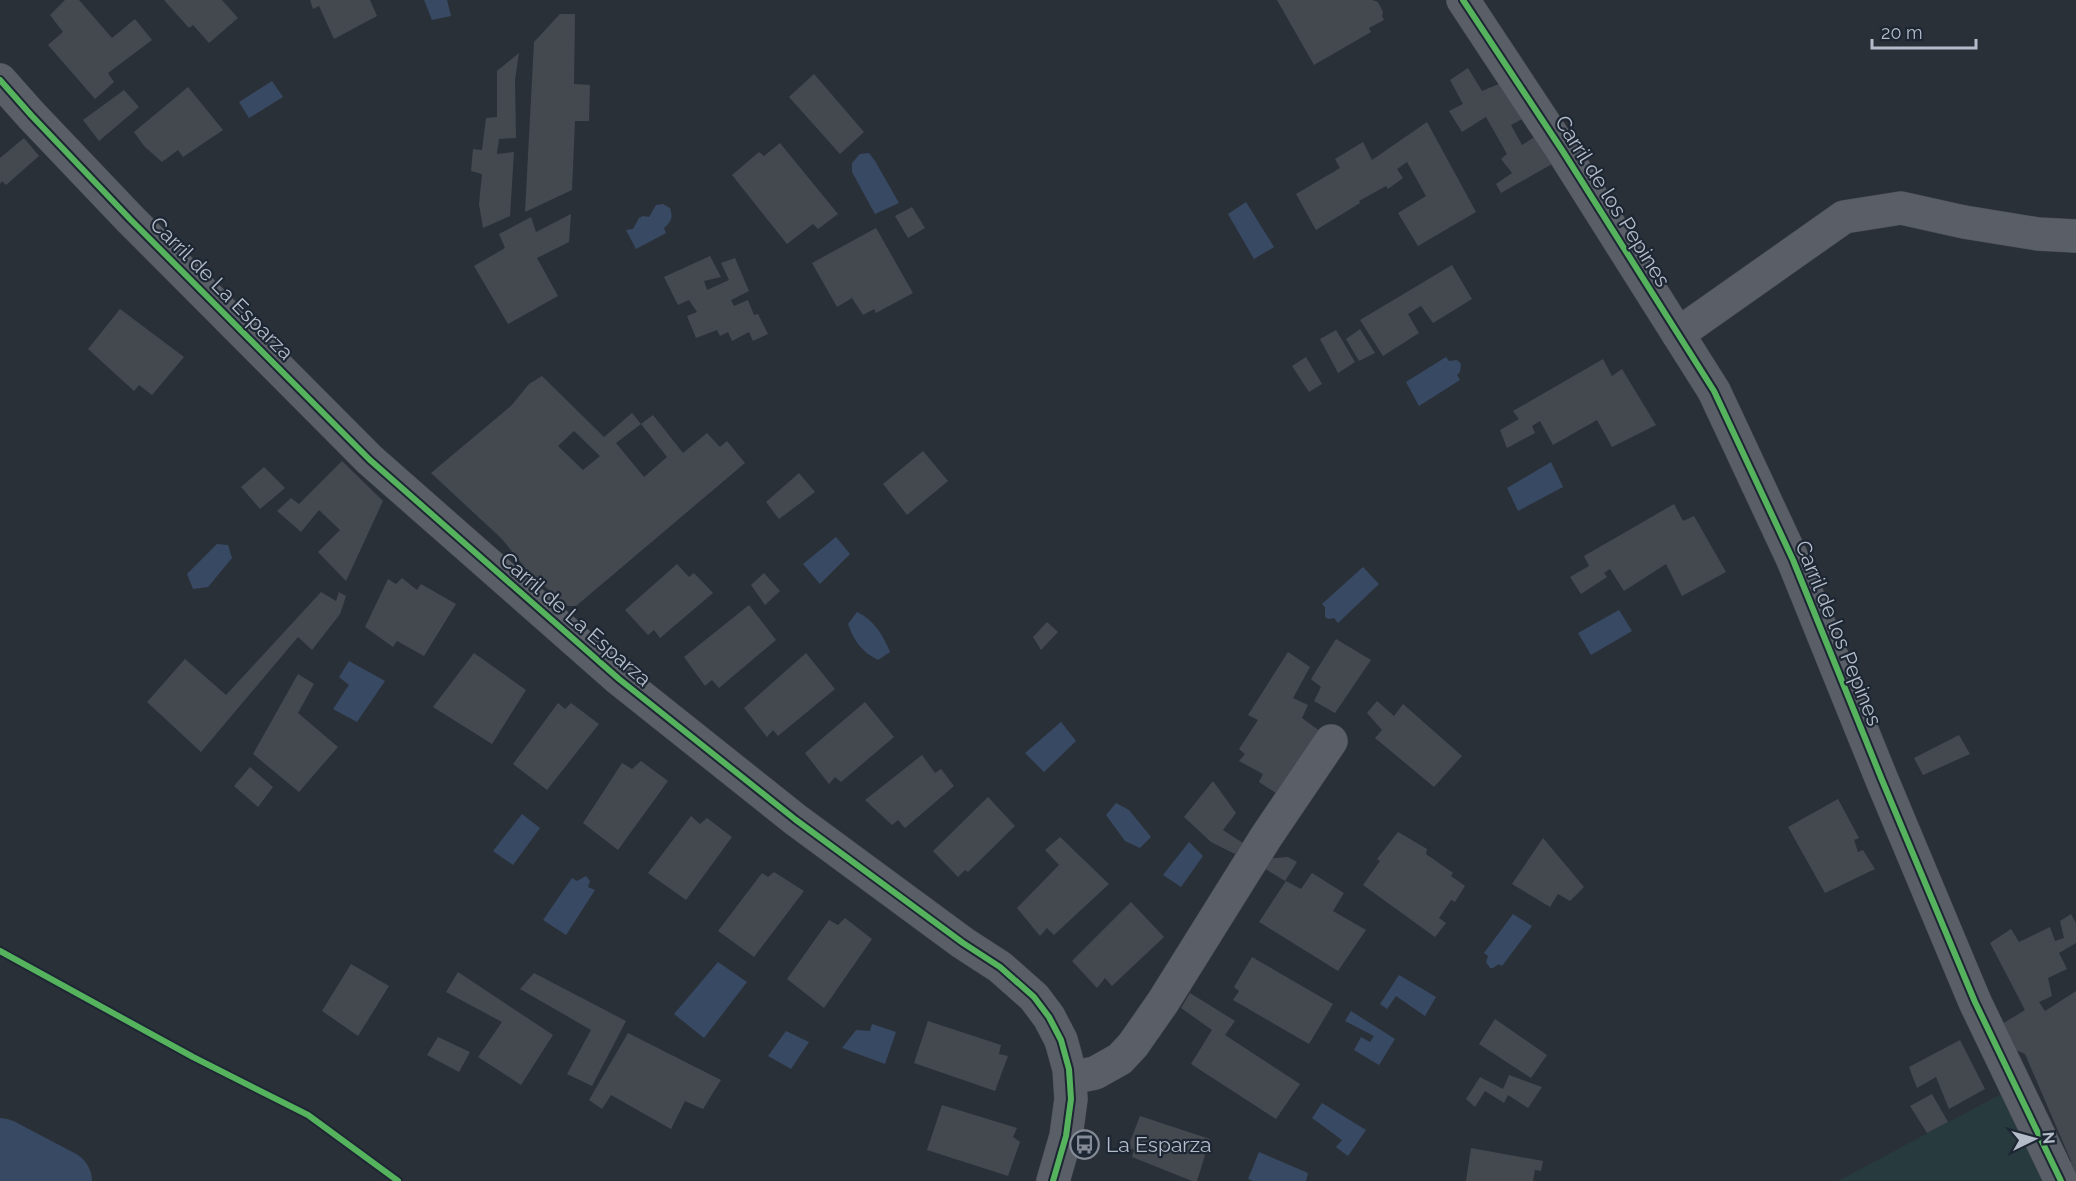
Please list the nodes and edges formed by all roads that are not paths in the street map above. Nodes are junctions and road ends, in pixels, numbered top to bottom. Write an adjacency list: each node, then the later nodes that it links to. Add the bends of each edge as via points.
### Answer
1 (1463, 0): 4 (street, Carril de los Pepines)
2 (0, 80): 6 (street, Carril de La Esparza, via 130,219 379,468 619,679 796,820 1000,967 1034,997 1061,1040)
3 (2076, 236): 4 (street, via 2038,234 1901,208 1844,217)
4 (1678, 334): 8 (street, Carril de los Pepines, via 1714,392 1793,560 1975,1002)
5 (1331, 741): 6 (street, via 1133,1045 1120,1059 1095,1073)
6 (1070, 1078): 7 (street, Carril de La Esparza, via 1066,1136)
7 (1053, 1181)
8 (2061, 1181)

